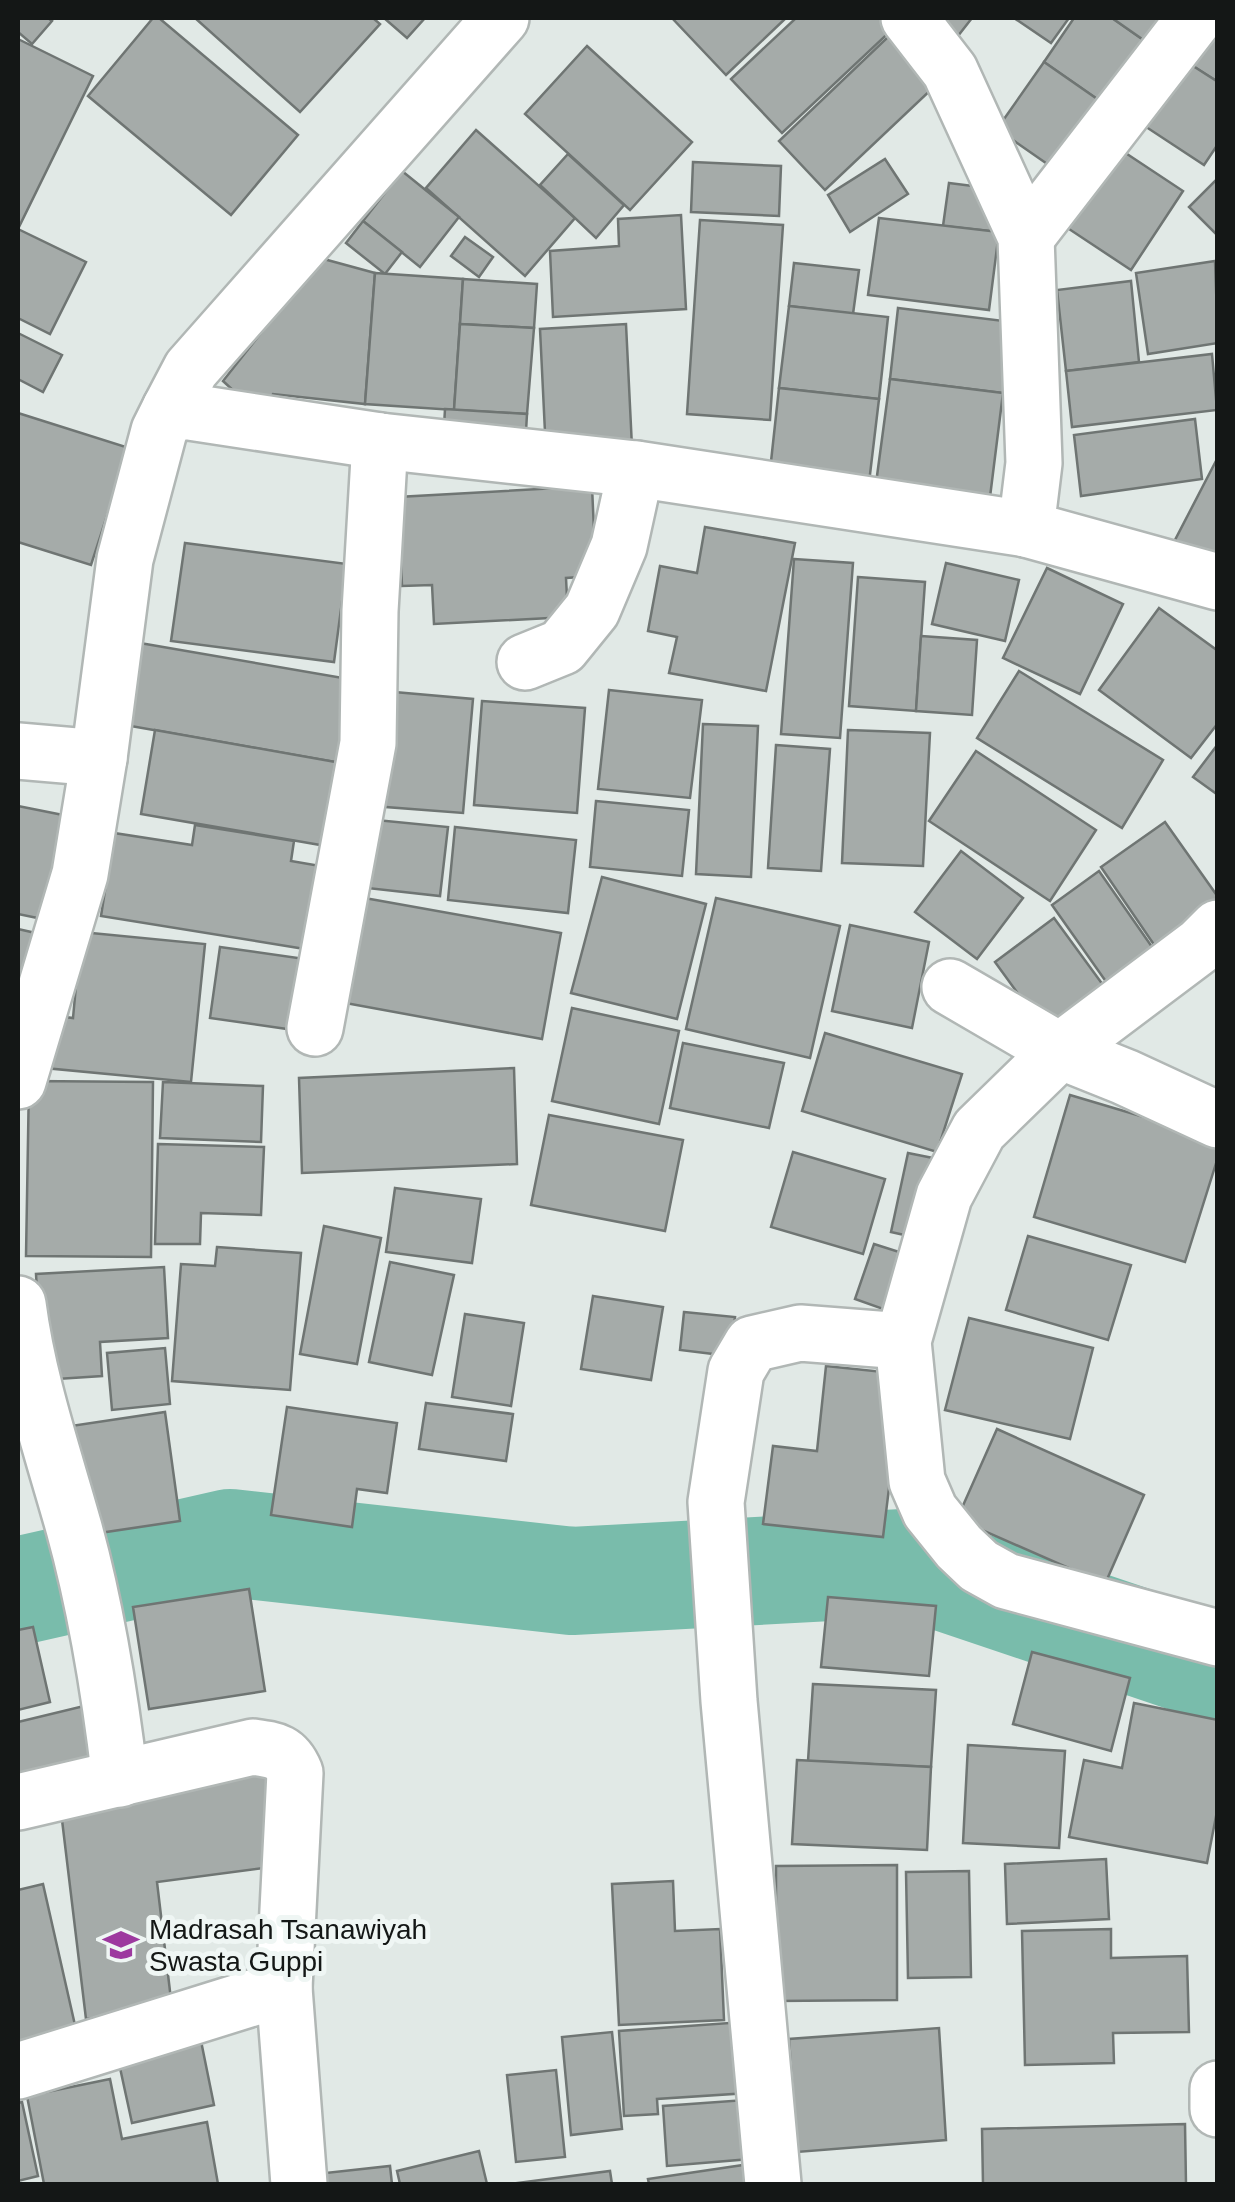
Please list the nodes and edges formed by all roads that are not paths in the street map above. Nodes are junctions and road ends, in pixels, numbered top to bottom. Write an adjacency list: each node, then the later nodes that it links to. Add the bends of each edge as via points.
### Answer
1 (500, 18): 5 (street, via 191,369)
2 (909, 18): 4 (street, via 950,70)
3 (1195, 18): 4 (street)
4 (1026, 237): 8 (street, via 1034,462)
5 (170, 410): 6 (street); 12 (street, via 125,559)
6 (380, 441): 7 (street); 15 (street, via 368,744)
7 (636, 470): 8 (street); 10 (street, via 619,546 592,610 562,647)
8 (1026, 530): 9 (street)
9 (1218, 582)
10 (524, 662)
11 (18, 752): 12 (street)
12 (99, 758): 17 (street, via 80,874)
13 (1218, 928): 16 (street)
14 (950, 988): 16 (street)
15 (315, 1028)
16 (1060, 1052): 18 (street); 20 (street, via 978,1130 944,1196)
17 (18, 1081)
18 (1218, 1120)
19 (18, 1304): 21 (street)
20 (903, 1341): 22 (street, via 917,1481 959,1548 1006,1580); 30 (street, via 800,1333 752,1344 736,1371 716,1502)
21 (21, 1360): 23 (street, via 74,1528 104,1653)
22 (1218, 1638)
23 (120, 1779): 24 (street); 25 (street, via 254,1747 288,1757 295,1773)
24 (18, 1802)
25 (284, 1988): 26 (street); 29 (street)
26 (18, 2072)
27 (1218, 2089): 28 (street)
28 (1218, 2109)
29 (300, 2184)
30 (773, 2184)

